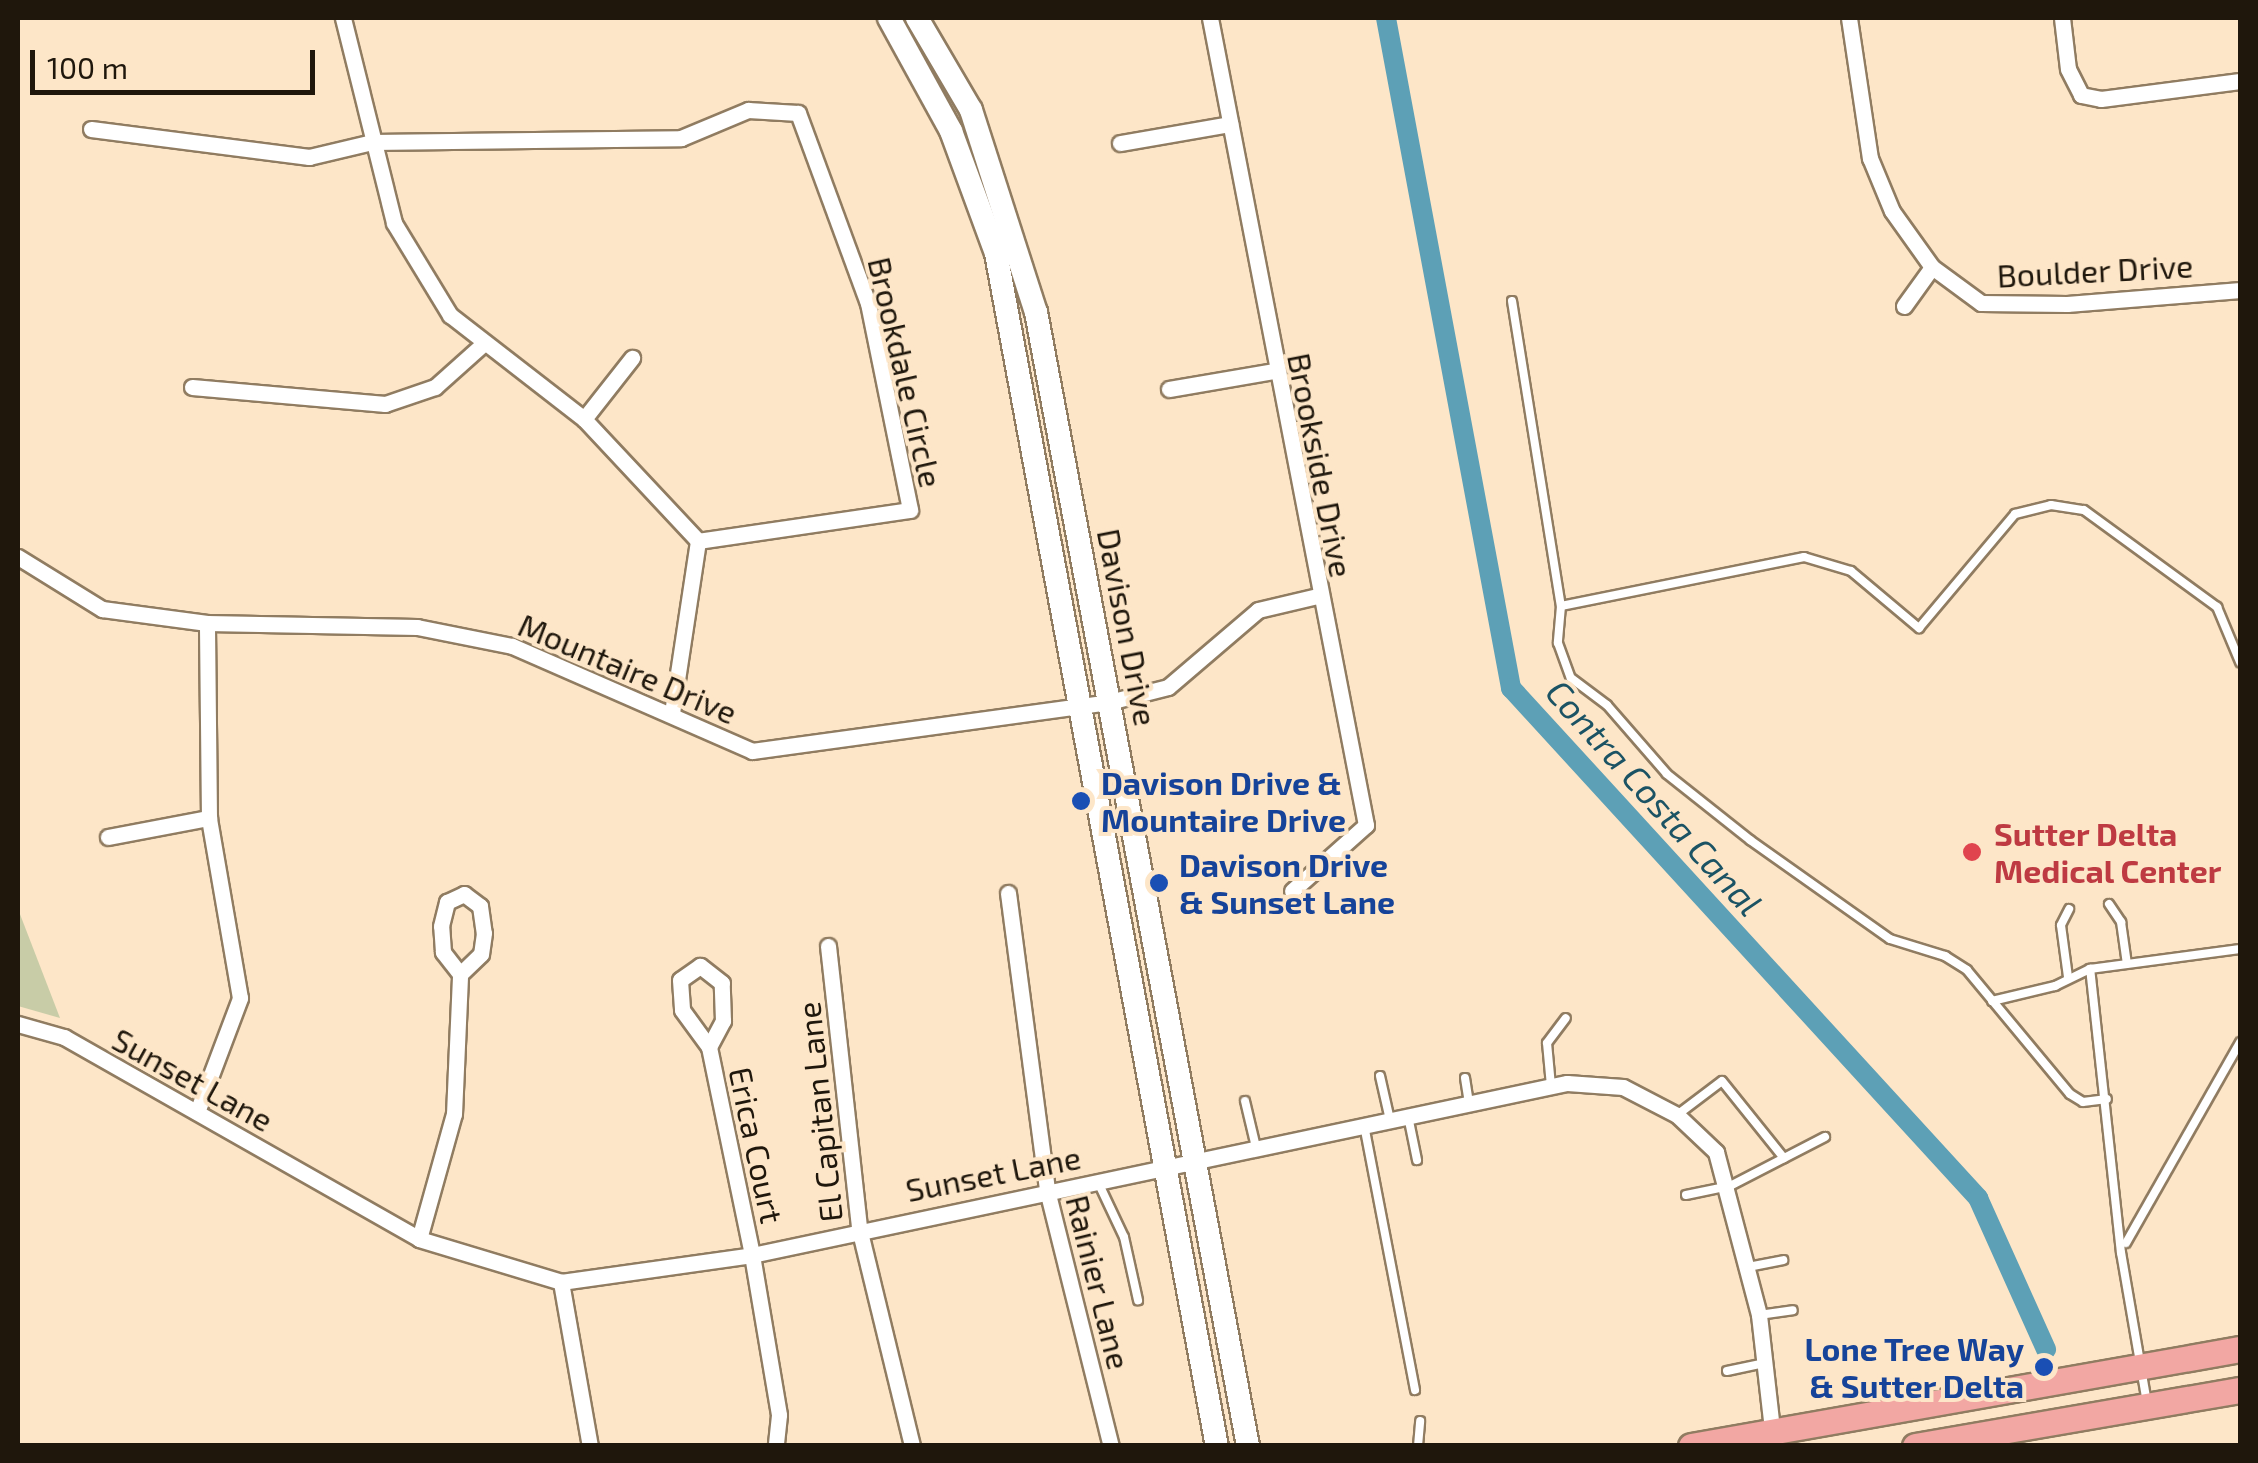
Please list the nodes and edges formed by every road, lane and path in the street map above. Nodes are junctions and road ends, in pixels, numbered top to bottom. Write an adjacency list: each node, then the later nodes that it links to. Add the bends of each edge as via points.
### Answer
1 (343, 18): 10 (street)
2 (888, 18): 29 (main road, Davison Drive, via 951,131 996,253)
3 (917, 18): 28 (main road, Davison Drive, via 971,110 1018,248)
4 (1210, 18): 8 (street, Brookside Drive)
5 (1849, 18): 12 (street, Boulder Drive, via 1870,158 1892,211)
6 (2062, 18): 7 (street, via 2068,69 2081,95 2101,99)
7 (2240, 81)
8 (1230, 124): 11 (street); 18 (street, Brookside Drive)
9 (91, 129): 10 (street, via 309,157)
10 (372, 142): 16 (street, via 394,223 450,314); 22 (street, Brookdale Circle, via 681,138 748,110 798,114 868,303 910,510)
11 (1120, 144)
12 (1932, 267): 13 (street, Boulder Drive, via 1981,303 2067,304); 15 (street)
13 (2240, 290)
14 (1512, 301): 25 (lane)
15 (1904, 306)
16 (482, 345): 19 (street, via 435,387 385,404); 21 (street)
17 (632, 358): 21 (street)
18 (1274, 371): 20 (street); 24 (street, Brookside Drive)
19 (192, 388)
20 (1169, 389)
21 (584, 419): 22 (street)
22 (698, 540): 30 (street)
23 (18, 557): 26 (street, Mountaire Drive, via 102,609)
24 (1318, 596): 28 (street, Mountaire Drive, via 1258,610 1168,687); 33 (street, Brookside Drive, via 1366,825)
25 (1561, 606): 27 (lane, via 1804,557 1851,571 1918,628 2015,514 2050,505 2084,510 2217,606); 43 (lane, via 1558,643 1571,678 1667,774 1890,940 1946,956 1967,970)
26 (207, 623): 30 (street, Mountaire Drive, via 417,627 474,638 512,646); 31 (street)
27 (2240, 662)
28 (1109, 702): 29 (street, Mountaire Drive); 62 (main road, Davison Drive)
29 (1084, 706): 30 (street, Mountaire Drive, via 752,751); 64 (main road, Davison Drive)
30 (672, 713)
31 (209, 818): 32 (street); 54 (street, via 240,998)
32 (108, 836)
33 (1292, 891)
34 (1008, 893): 67 (street, Rainier Lane)
35 (2110, 904): 39 (lane, via 2121,922)
36 (2070, 909): 42 (lane, via 2061,925)
37 (828, 946): 69 (street, El Capitan Lane)
38 (2240, 949): 39 (lane)
39 (2127, 964): 40 (lane)
40 (2090, 969): 42 (lane); 51 (lane)
41 (460, 974): 41 (street, via 481,954 484,933 480,906 464,894 447,902 441,926 443,952); 70 (street, via 454,1114)
42 (2068, 977): 43 (lane)
43 (1992, 1001): 51 (lane, via 2070,1094 2083,1102)
44 (1566, 1018): 50 (lane, via 1548,1043)
45 (18, 1024): 54 (street, Sunset Lane, via 64,1037)
46 (2240, 1042): 71 (lane)
47 (709, 1047): 47 (street, Erica Court, via 723,1021 722,983 700,966 680,980 682,1010); 72 (street, Erica Court)
48 (1380, 1076): 57 (lane)
49 (1465, 1078): 53 (lane)
50 (1551, 1086): 53 (street, Sunset Lane); 55 (street, Sunset Lane, via 1624,1087)
51 (2107, 1099): 71 (lane)
52 (1244, 1101): 60 (lane)
53 (1470, 1103): 56 (street, Sunset Lane)
54 (197, 1112): 70 (street, Sunset Lane)
55 (1677, 1115): 61 (lane, via 1722,1082); 66 (street, Sunset Lane, via 1716,1152)
56 (1408, 1116): 57 (street, Sunset Lane); 63 (lane)
57 (1390, 1120): 58 (street, Sunset Lane)
58 (1364, 1125): 60 (street, Sunset Lane); 83 (lane)
59 (1825, 1137): 61 (lane)
60 (1256, 1147): 62 (street, Sunset Lane)
61 (1784, 1158): 66 (lane)
62 (1193, 1160): 64 (street, Sunset Lane); 94 (main road, Davison Drive)
63 (1417, 1160)
64 (1168, 1165): 65 (street, Sunset Lane); 93 (main road, Davison Drive)
65 (1097, 1180): 67 (street, Sunset Lane); 76 (lane, via 1124,1237)
66 (1730, 1186): 68 (lane); 74 (street, Sunset Lane)
67 (1047, 1190): 69 (street, Sunset Lane); 92 (street, Rainier Lane)
68 (1686, 1195)
69 (859, 1228): 72 (street, Sunset Lane); 91 (street, El Capitan Lane)
70 (419, 1240): 75 (street, Sunset Lane)
71 (2125, 1245): 81 (lane)
72 (752, 1255): 75 (street, Sunset Lane); 90 (street, Erica Court, via 778,1415)
73 (1783, 1260): 74 (lane)
74 (1748, 1268): 78 (street, Sunset Lane)
75 (561, 1282): 89 (street)
76 (1138, 1300)
77 (1793, 1310): 78 (lane)
78 (1759, 1315): 80 (street, Sunset Lane)
79 (2240, 1349): 81 (main road)
80 (1764, 1364): 82 (lane); 87 (street, Sunset Lane)
81 (2140, 1368): 85 (lane); 87 (main road)
82 (1727, 1371)
83 (1415, 1390)
84 (2240, 1390): 85 (main road)
85 (2148, 1407): 88 (main road)
86 (1420, 1421): 95 (lane)
87 (1773, 1438): 96 (main road)
88 (1944, 1443): 97 (main road)
89 (590, 1446)
90 (776, 1446)
91 (912, 1446)
92 (1111, 1446)
93 (1217, 1446)
94 (1248, 1446)
95 (1418, 1446)
96 (1691, 1446)
97 (1915, 1446)

